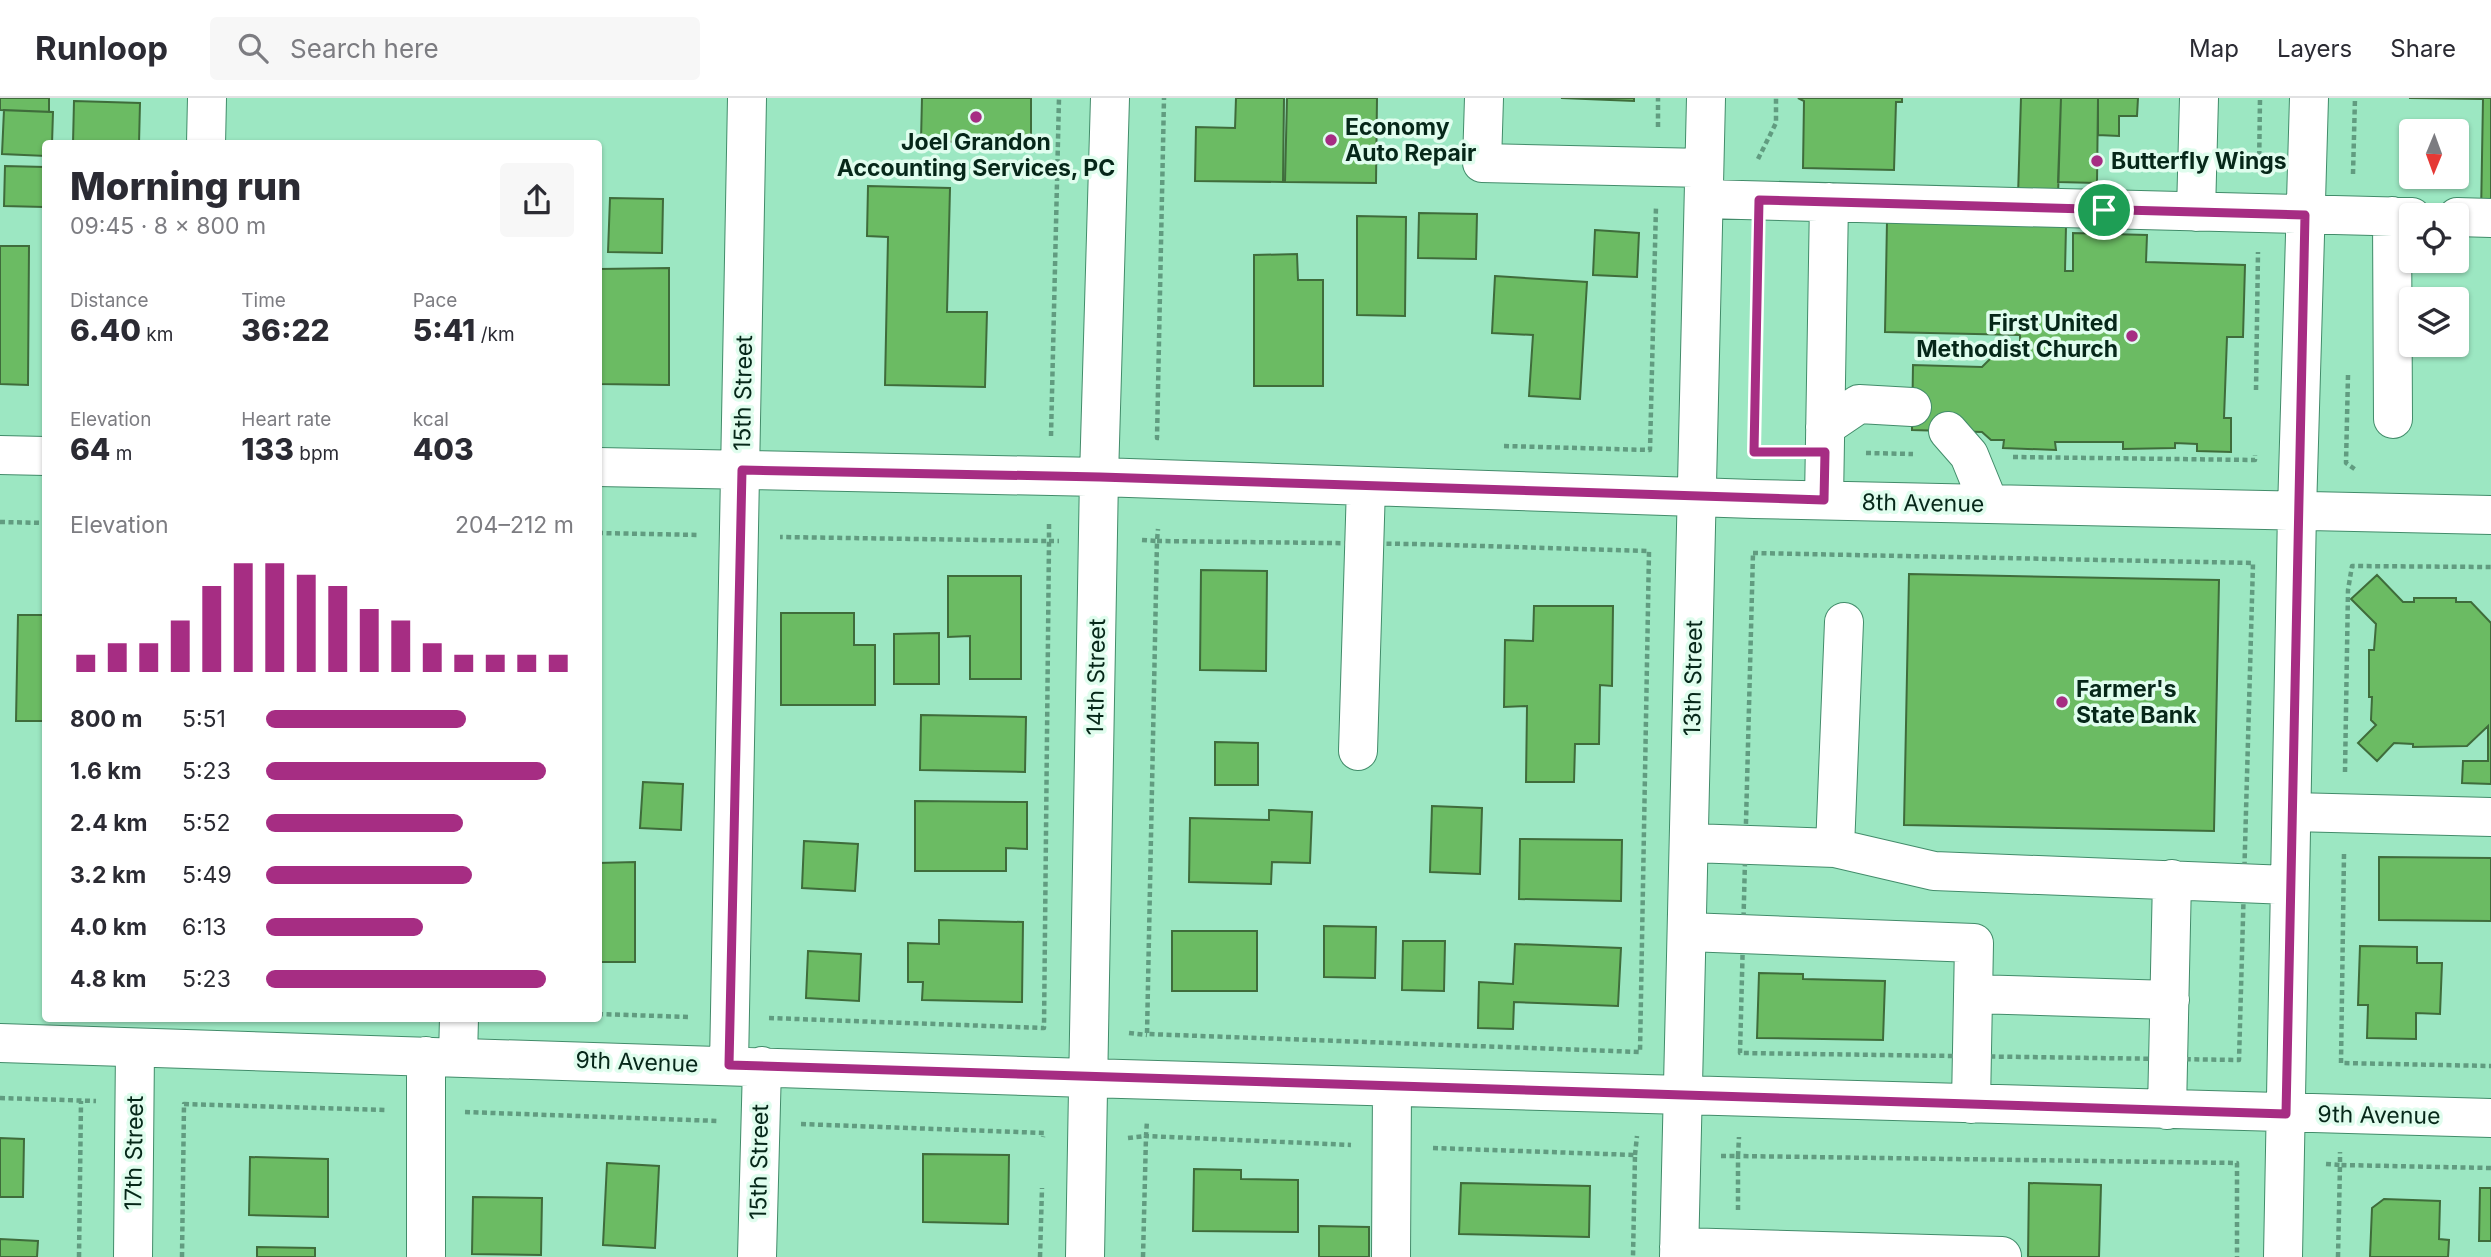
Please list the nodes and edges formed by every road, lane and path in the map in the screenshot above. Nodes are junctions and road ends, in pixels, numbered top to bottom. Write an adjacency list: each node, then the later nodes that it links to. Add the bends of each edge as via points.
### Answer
1 (207, 98): 13 (street)
2 (747, 98): 37 (street, 15th Street)
3 (1059, 98): 28 (path, via 1052,436)
4 (1110, 98): 38 (street, 14th Street)
5 (1164, 98): 29 (path, via 1157,438)
6 (1484, 98): 14 (street, via 1482,163)
7 (1658, 98): 14 (path)
8 (1706, 98): 15 (street, 13th Street)
9 (1776, 98): 16 (path, via 1776,123 1758,155)
10 (2199, 98): 18 (street)
11 (2260, 98): 19 (path)
12 (2309, 98): 20 (street)
13 (206, 140)
14 (1657, 166): 15 (street); 32 (path, via 1650,450)
15 (1704, 183): 16 (street); 40 (street, 13th Street)
16 (1759, 200): 17 (street); 30 (path, via 1754,452)
17 (1829, 202): 18 (street); 30 (street)
18 (2196, 212): 19 (street)
19 (2259, 214): 20 (street); 25 (path)
20 (2305, 215): 21 (street); 43 (street)
21 (2399, 216)
22 (2469, 218): 23 (street)
23 (2491, 218)
24 (2399, 273): 27 (street)
25 (2256, 391)
26 (1912, 407): 30 (street, via 1859,404)
27 (2393, 419)
28 (1038, 436)
29 (1170, 438)
30 (1825, 440): 31 (path); 41 (street)
31 (1959, 443): 33 (path, via 2255,460); 42 (street)
32 (1499, 446)
33 (2255, 446)
34 (0, 455): 35 (street)
35 (42, 456)
36 (602, 467): 37 (street, 8th Avenue)
37 (742, 470): 38 (street, 8th Avenue); 74 (street, 15th Street)
38 (1100, 477): 39 (street, 8th Avenue); 76 (street, 14th Street)
39 (1366, 486): 40 (street, 8th Avenue); 51 (street)
40 (1698, 498): 41 (street, 8th Avenue); 56 (street, 13th Street)
41 (1824, 500): 42 (street, 8th Avenue)
42 (1989, 504): 43 (street, 8th Avenue)
43 (2297, 511): 44 (street, 8th Avenue); 54 (street)
44 (2491, 515)
45 (0, 522): 46 (path)
46 (42, 523)
47 (1158, 529): 50 (path)
48 (779, 537): 66 (path, via 1049,541 1044,1028)
49 (1142, 540): 50 (path)
50 (1157, 541): 51 (path); 51 (path, via 1147,1034 1640,1052 1648,551)
51 (1365, 543): 53 (street)
52 (1844, 622): 58 (street)
53 (1358, 751)
54 (2292, 813): 55 (street); 61 (street)
55 (2491, 817)
56 (1689, 843): 57 (street); 62 (street, 13th Street)
57 (1744, 845): 58 (street); 60 (path, via 1753,553 2253,563); 63 (path)
58 (1835, 848): 59 (street, via 1934,871)
59 (2172, 879): 60 (street); 65 (street)
60 (2244, 883): 61 (street); 72 (path, via 2239,1060)
61 (2290, 885): 84 (street)
62 (1687, 932): 63 (street); 78 (street, 13th Street)
63 (1743, 934): 64 (street, via 1975,943); 71 (path, via 1740,1053)
64 (1973, 994): 65 (street); 71 (street)
65 (2170, 1000): 72 (street)
66 (766, 1018)
67 (457, 1022): 70 (street)
68 (0, 1043): 69 (street, 9th Avenue)
69 (135, 1049): 70 (street, 9th Avenue); 101 (street, 17th Street)
70 (442, 1057): 74 (street, 9th Avenue); 82 (street)
71 (1971, 1057): 72 (path); 80 (street)
72 (2168, 1059): 81 (street)
73 (2330, 1062): 75 (path, via 2341,1063)
74 (745, 1066): 76 (street, 9th Avenue); 86 (street, 15th Street)
75 (2340, 1074)
76 (1087, 1079): 77 (street, 9th Avenue); 106 (street, 14th Street)
77 (1392, 1087): 78 (street, 9th Avenue); 107 (street)
78 (1684, 1096): 80 (street, 9th Avenue); 98 (street, 13th Street)
79 (0, 1098): 100 (path, via 81,1101)
80 (1971, 1104): 81 (street, 9th Avenue)
81 (2167, 1110): 84 (street, 9th Avenue)
82 (426, 1111): 86 (path); 102 (path, via 184,1104); 103 (street)
83 (1147, 1113): 88 (path, via 1146,1136)
84 (2286, 1114): 85 (street, 9th Avenue); 109 (street)
85 (2491, 1118)
86 (760, 1123): 90 (path, via 1044,1133); 104 (street, 15th Street)
87 (1739, 1137): 92 (path)
88 (1120, 1138)
89 (2340, 1144): 94 (path)
90 (1043, 1147)
91 (1717, 1156): 92 (path)
92 (1738, 1156): 97 (path); 108 (path, via 2237,1163)
93 (2318, 1164): 94 (path)
94 (2340, 1165): 95 (path); 110 (path)
95 (2491, 1168)
96 (1042, 1174): 105 (path)
97 (1737, 1248): 98 (street); 99 (street)
98 (1679, 1252)
99 (2002, 1256)
100 (79, 1257)
101 (133, 1257)
102 (182, 1257)
103 (426, 1257)
104 (757, 1257)
105 (1040, 1257)
106 (1085, 1257)
107 (1391, 1257)
108 (2237, 1257)
109 (2283, 1257)
110 (2338, 1257)

